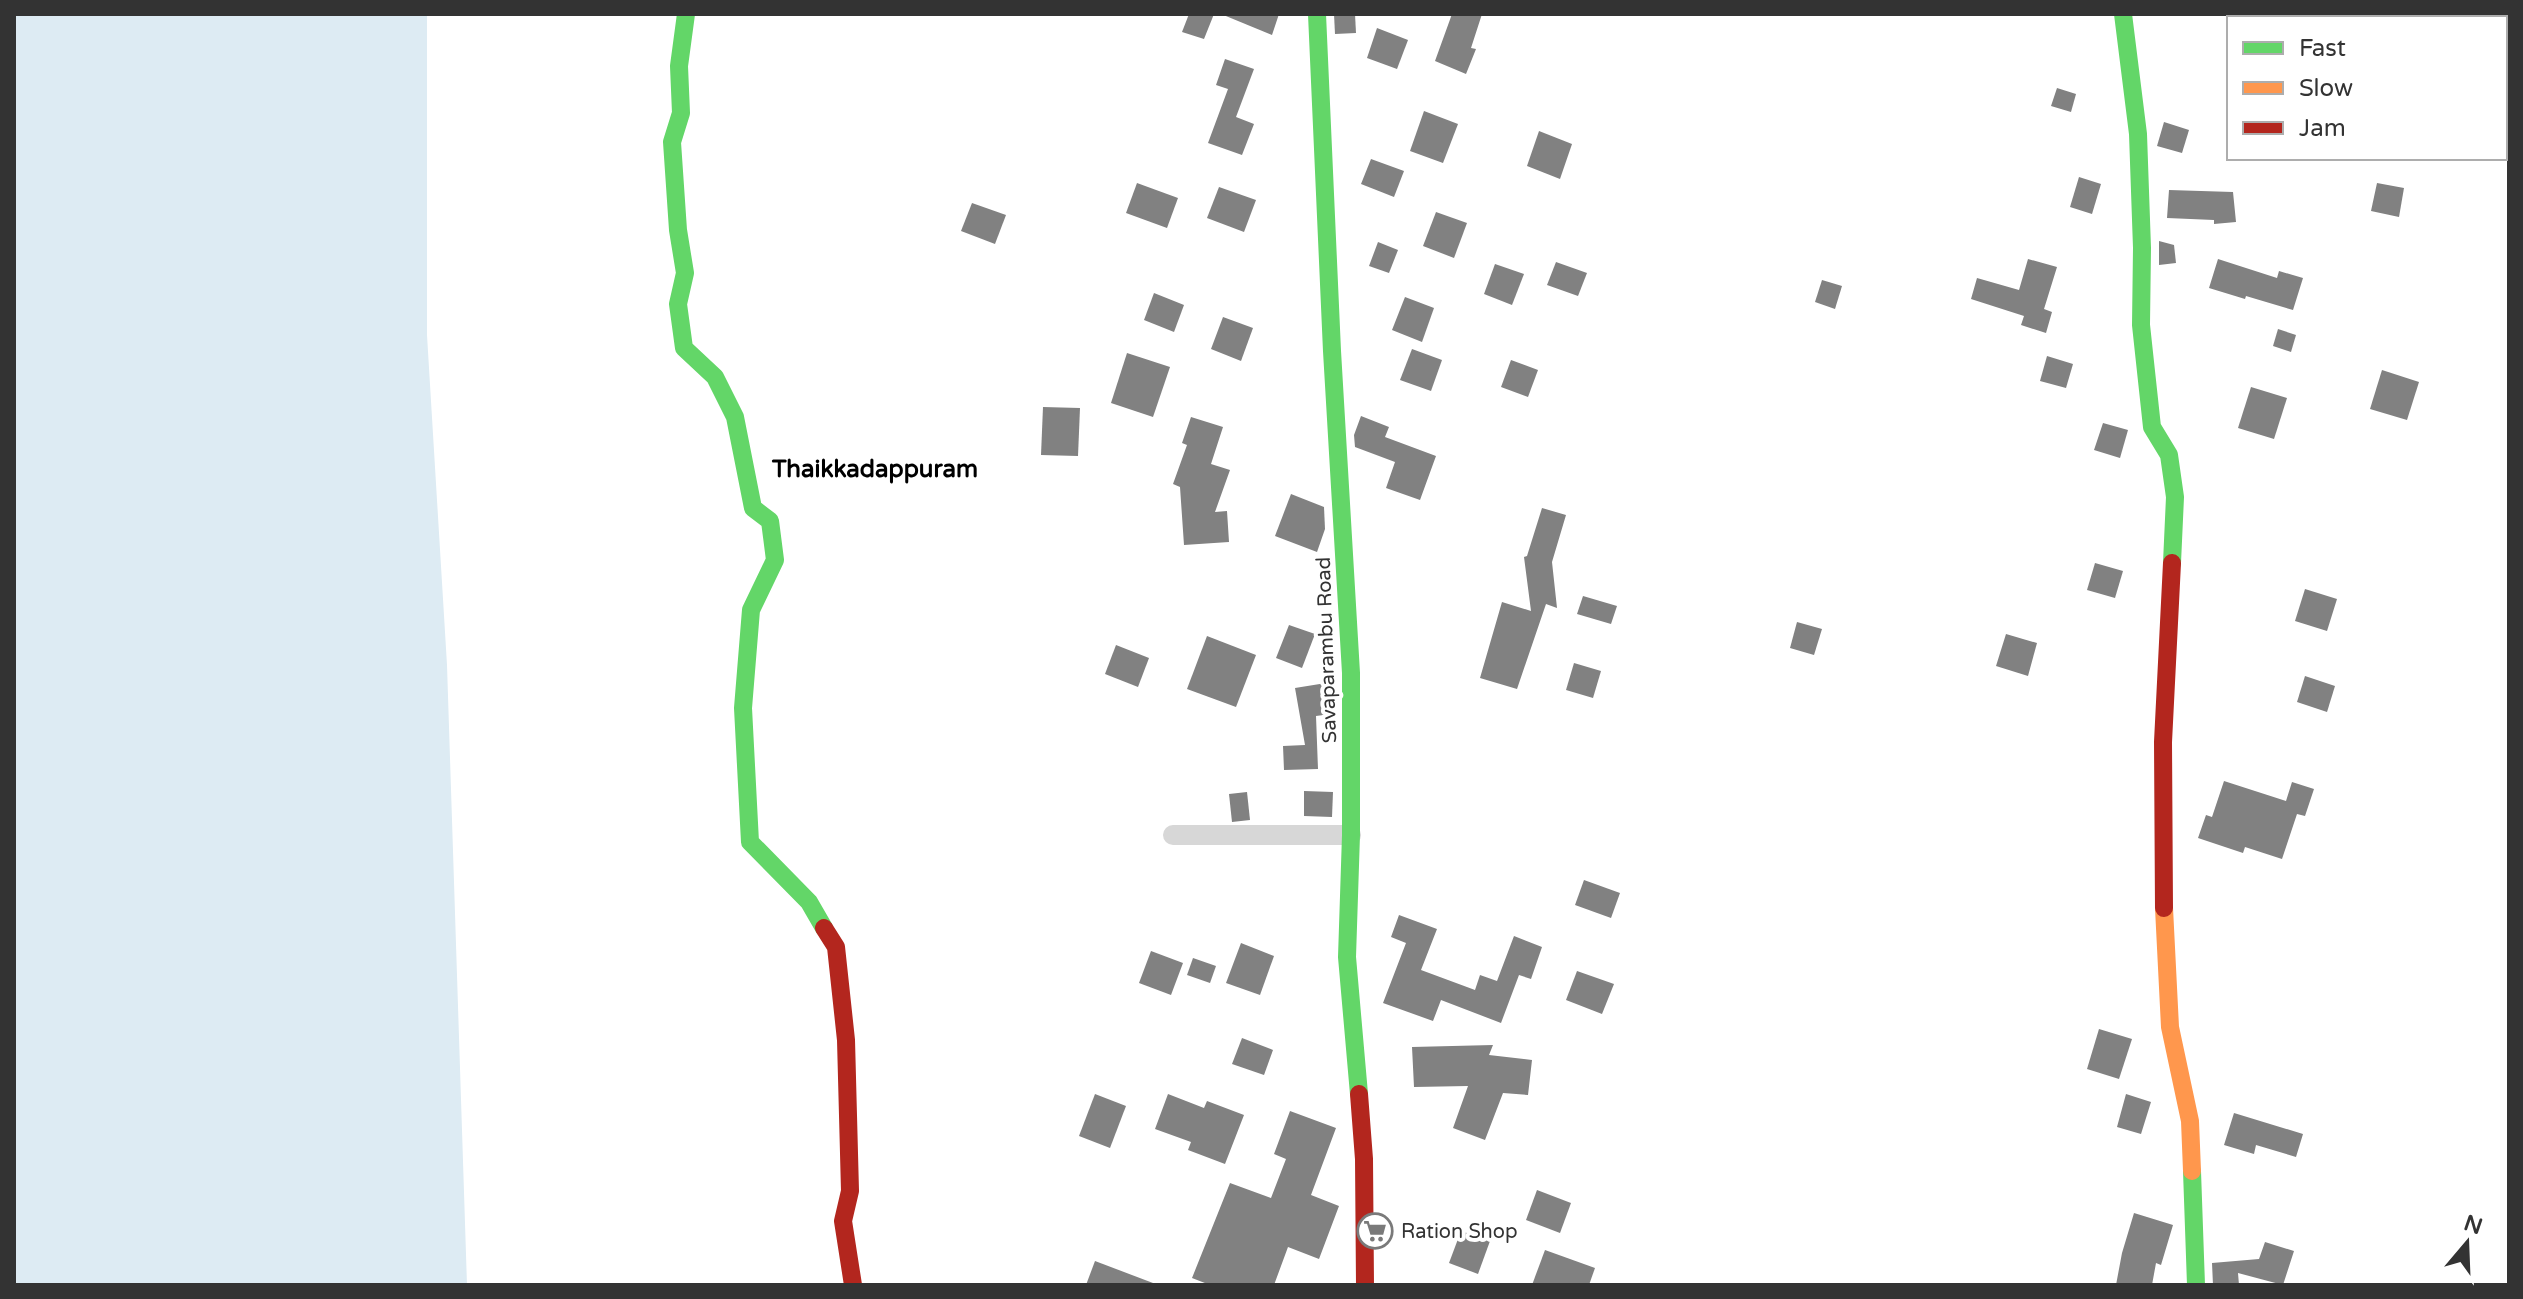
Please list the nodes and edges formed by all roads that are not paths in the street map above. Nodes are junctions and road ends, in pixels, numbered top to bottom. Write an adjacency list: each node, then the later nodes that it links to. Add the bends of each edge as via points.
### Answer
1 (686, 14): 6 (street, via 679,66 681,113 672,142 685,273 678,304 684,348 715,377 735,417 753,508 770,521 775,560 751,610 743,708 750,842 809,902 836,947 849,1146 850,1191 843,1221)
2 (1317, 14): 5 (street, Savaparambu Road, via 1351,673)
3 (2123, 14): 8 (street, via 2138,134 2141,325 2152,427 2169,455 2175,497 2162,877 2170,1027 2190,1121)
4 (1173, 835): 5 (street)
5 (1351, 835): 7 (street, Savaparambu Road, via 1347,957 1364,1159)
6 (853, 1285)
7 (1365, 1285)
8 (2196, 1285)

